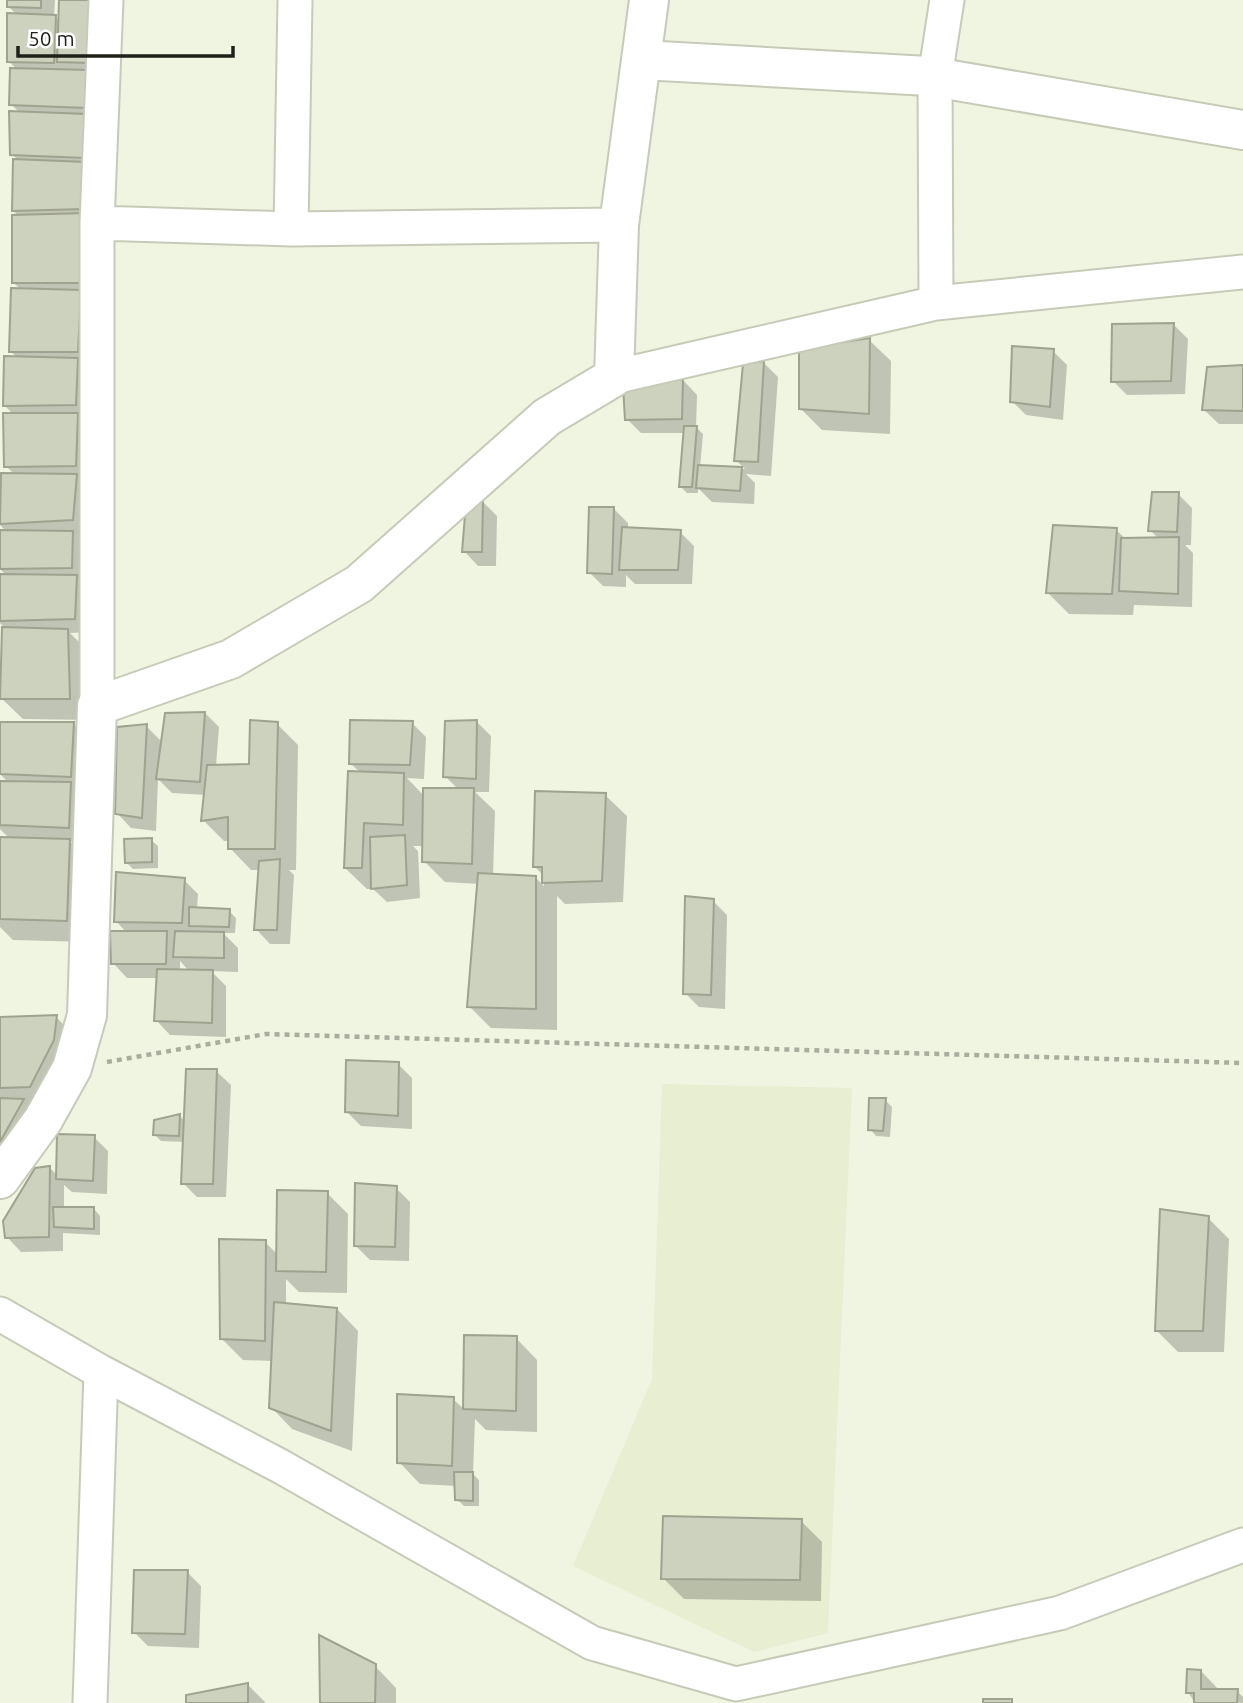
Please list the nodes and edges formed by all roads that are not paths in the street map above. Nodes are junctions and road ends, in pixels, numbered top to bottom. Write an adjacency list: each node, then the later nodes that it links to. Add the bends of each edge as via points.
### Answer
1 (106, 0): 8 (street)
2 (295, 0): 10 (street)
3 (649, 0): 5 (street)
4 (947, 0): 6 (street)
5 (642, 60): 6 (street); 9 (street)
6 (935, 77): 7 (street); 12 (street)
7 (1243, 130)
8 (97, 223): 10 (street); 14 (street)
9 (619, 225): 10 (street); 13 (street)
10 (292, 229)
11 (1243, 272): 12 (street)
12 (936, 303): 13 (street)
13 (614, 377): 14 (street, via 547,418 359,584 231,659)
14 (97, 706): 15 (street, via 87,1015 72,1068 43,1120)
15 (0, 1179)
16 (0, 1314): 17 (street)
17 (101, 1372): 19 (street, via 280,1466 592,1643); 20 (street)
18 (1243, 1545): 19 (street, via 1060,1613)
19 (745, 1694)
20 (90, 1703)

